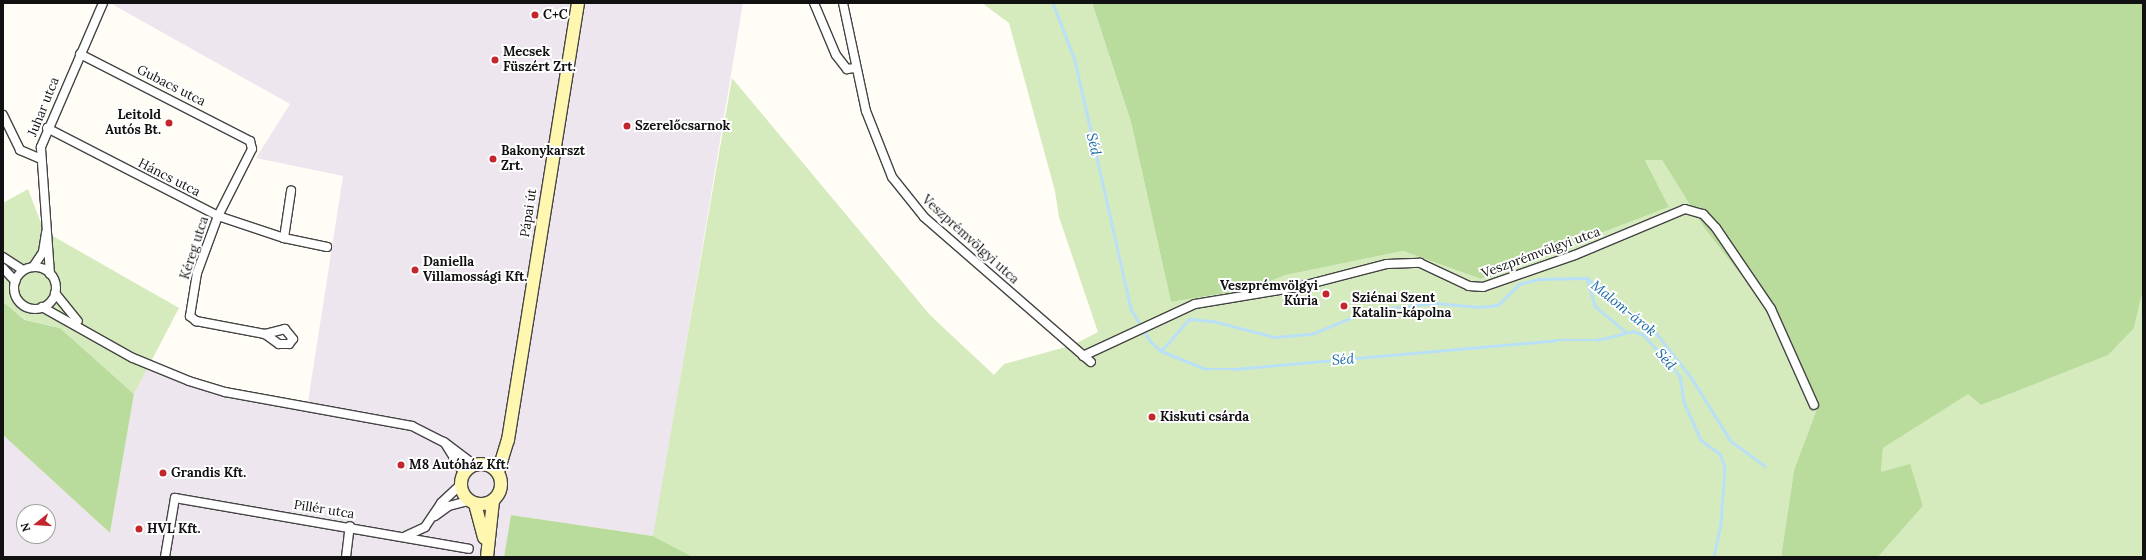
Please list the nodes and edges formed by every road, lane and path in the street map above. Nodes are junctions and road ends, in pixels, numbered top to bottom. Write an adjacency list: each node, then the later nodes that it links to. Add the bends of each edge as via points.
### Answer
1 (578, 3): 29 (main road, Pápai út)
2 (814, 3): 6 (street, via 836,55 847,69)
3 (844, 3): 6 (street, Veszprémvölgyi utca)
4 (101, 4): 5 (street, Juhar utca)
5 (80, 54): 8 (street, Juhar utca); 9 (street, Gubacs utca)
6 (855, 68): 26 (street, Veszprémvölgyi utca, via 882,158 907,197 924,217)
7 (3, 114): 10 (street, via 20,150)
8 (47, 128): 10 (street, Juhar utca); 12 (street, Háncs utca)
9 (250, 141): 12 (street, Kéreg utca, via 252,148)
10 (41, 159): 13 (street, Juhar utca)
11 (291, 192): 14 (street)
12 (218, 216): 14 (street, Háncs utca); 25 (street, Kéreg utca, via 197,273 190,316)
13 (46, 227): 17 (street, Juhar utca, via 43,252); 20 (street, Juhar utca)
14 (284, 238): 15 (street, Háncs utca)
15 (327, 246)
16 (3, 257): 19 (street)
17 (33, 267): 19 (street); 20 (street)
18 (3, 268): 21 (street)
19 (23, 270): 21 (street)
20 (50, 274): 22 (street)
21 (15, 281): 23 (street, via 15,294 23,305)
22 (55, 293): 23 (street); 24 (street)
23 (42, 307): 24 (street)
24 (86, 329): 30 (street, via 133,358 189,381 230,393 412,426)
25 (265, 334)
26 (1083, 356): 27 (street, Veszprémvölgyi utca); 28 (street, Veszprémvölgyi utca, via 1195,304 1298,287 1387,264 1420,263 1468,286 1483,287 1575,255 1685,209 1703,214 1716,228 1762,297 1780,327)
27 (1091, 362)
28 (1814, 405)
29 (509, 427): 31 (main road, Pápai út, via 494,455); 32 (main road, Pápai út)
30 (444, 442): 31 (street); 33 (street)
31 (479, 464): 32 (main road); 33 (main road)
32 (498, 472): 34 (main road, via 502,486)
33 (462, 479): 35 (main road); 36 (street, via 441,503)
34 (493, 501): 35 (main road); 42 (main road)
35 (472, 502): 36 (street, via 449,506); 42 (main road)
36 (433, 518): 38 (street, via 419,532)
37 (350, 526): 38 (street, Pillér utca); 40 (street, Pillér utca, via 175,498); 41 (street)
38 (403, 536): 39 (street, Pillér utca)
39 (469, 549)
40 (165, 557)
41 (346, 557)
42 (487, 557)

